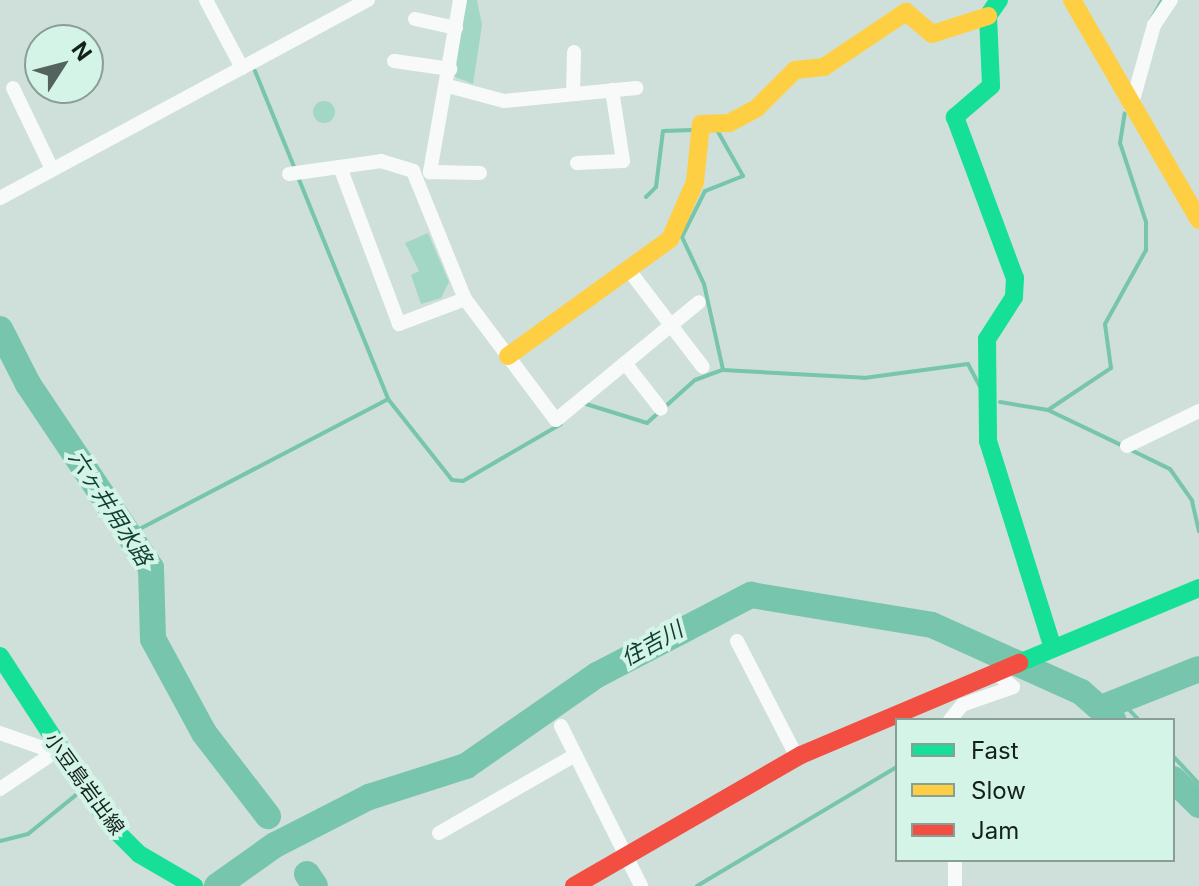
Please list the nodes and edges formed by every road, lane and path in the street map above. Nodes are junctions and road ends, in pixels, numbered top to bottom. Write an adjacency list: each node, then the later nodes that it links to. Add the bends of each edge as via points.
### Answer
1 (206, 0): 11 (street)
2 (368, 0): 11 (street)
3 (460, 0): 8 (street)
4 (1072, 0): 18 (street)
5 (1171, 0): 18 (street, via 1154,25)
6 (994, 8): 27 (street, via 932,34 906,12 824,67 795,70 743,115 701,124 695,182 670,239); 39 (street, via 991,86 955,117 1015,278 1014,297 987,339 991,461)
7 (415, 19): 8 (street)
8 (456, 28): 12 (street)
9 (574, 52): 17 (street)
10 (394, 61): 12 (street)
11 (242, 68): 21 (street)
12 (450, 69): 13 (street)
13 (448, 86): 17 (street, via 504,101); 22 (street, via 430,172)
14 (13, 88): 21 (street)
15 (636, 88): 16 (street)
16 (612, 90): 17 (street); 19 (street, via 623,161)
17 (573, 94)
18 (1131, 107): 25 (street)
19 (577, 163)
20 (340, 167): 23 (street); 28 (street, via 381,161 413,171); 28 (street, via 399,324)
21 (52, 169): 24 (street)
22 (480, 173)
23 (289, 174)
24 (0, 198)
25 (1194, 198): 26 (street)
26 (1199, 220)
27 (628, 269): 30 (street); 31 (street)
28 (465, 299): 31 (street)
29 (699, 302): 30 (street)
30 (671, 325): 32 (street); 33 (street)
31 (508, 356): 32 (street, via 556,420)
32 (625, 363): 34 (street)
33 (703, 367)
34 (661, 409)
35 (1199, 411): 36 (street)
36 (1127, 446)
37 (1199, 588): 39 (street)
38 (737, 641): 47 (street)
39 (1053, 648): 41 (street)
40 (0, 656): 45 (street, 小豆島岩出線)
41 (1000, 671): 42 (street, via 1013,687 962,705); 47 (street)
42 (952, 718)
43 (561, 726): 46 (street)
44 (0, 733): 45 (street)
45 (55, 755): 48 (street); 52 (street, 小豆島岩出線, via 129,845)
46 (575, 755): 49 (street); 50 (street)
47 (797, 757): 50 (street)
48 (0, 789)
49 (439, 833)
50 (625, 855): 53 (street); 54 (street)
51 (955, 862): 55 (street)
52 (193, 886)
53 (574, 886)
54 (641, 886)
55 (955, 886)

